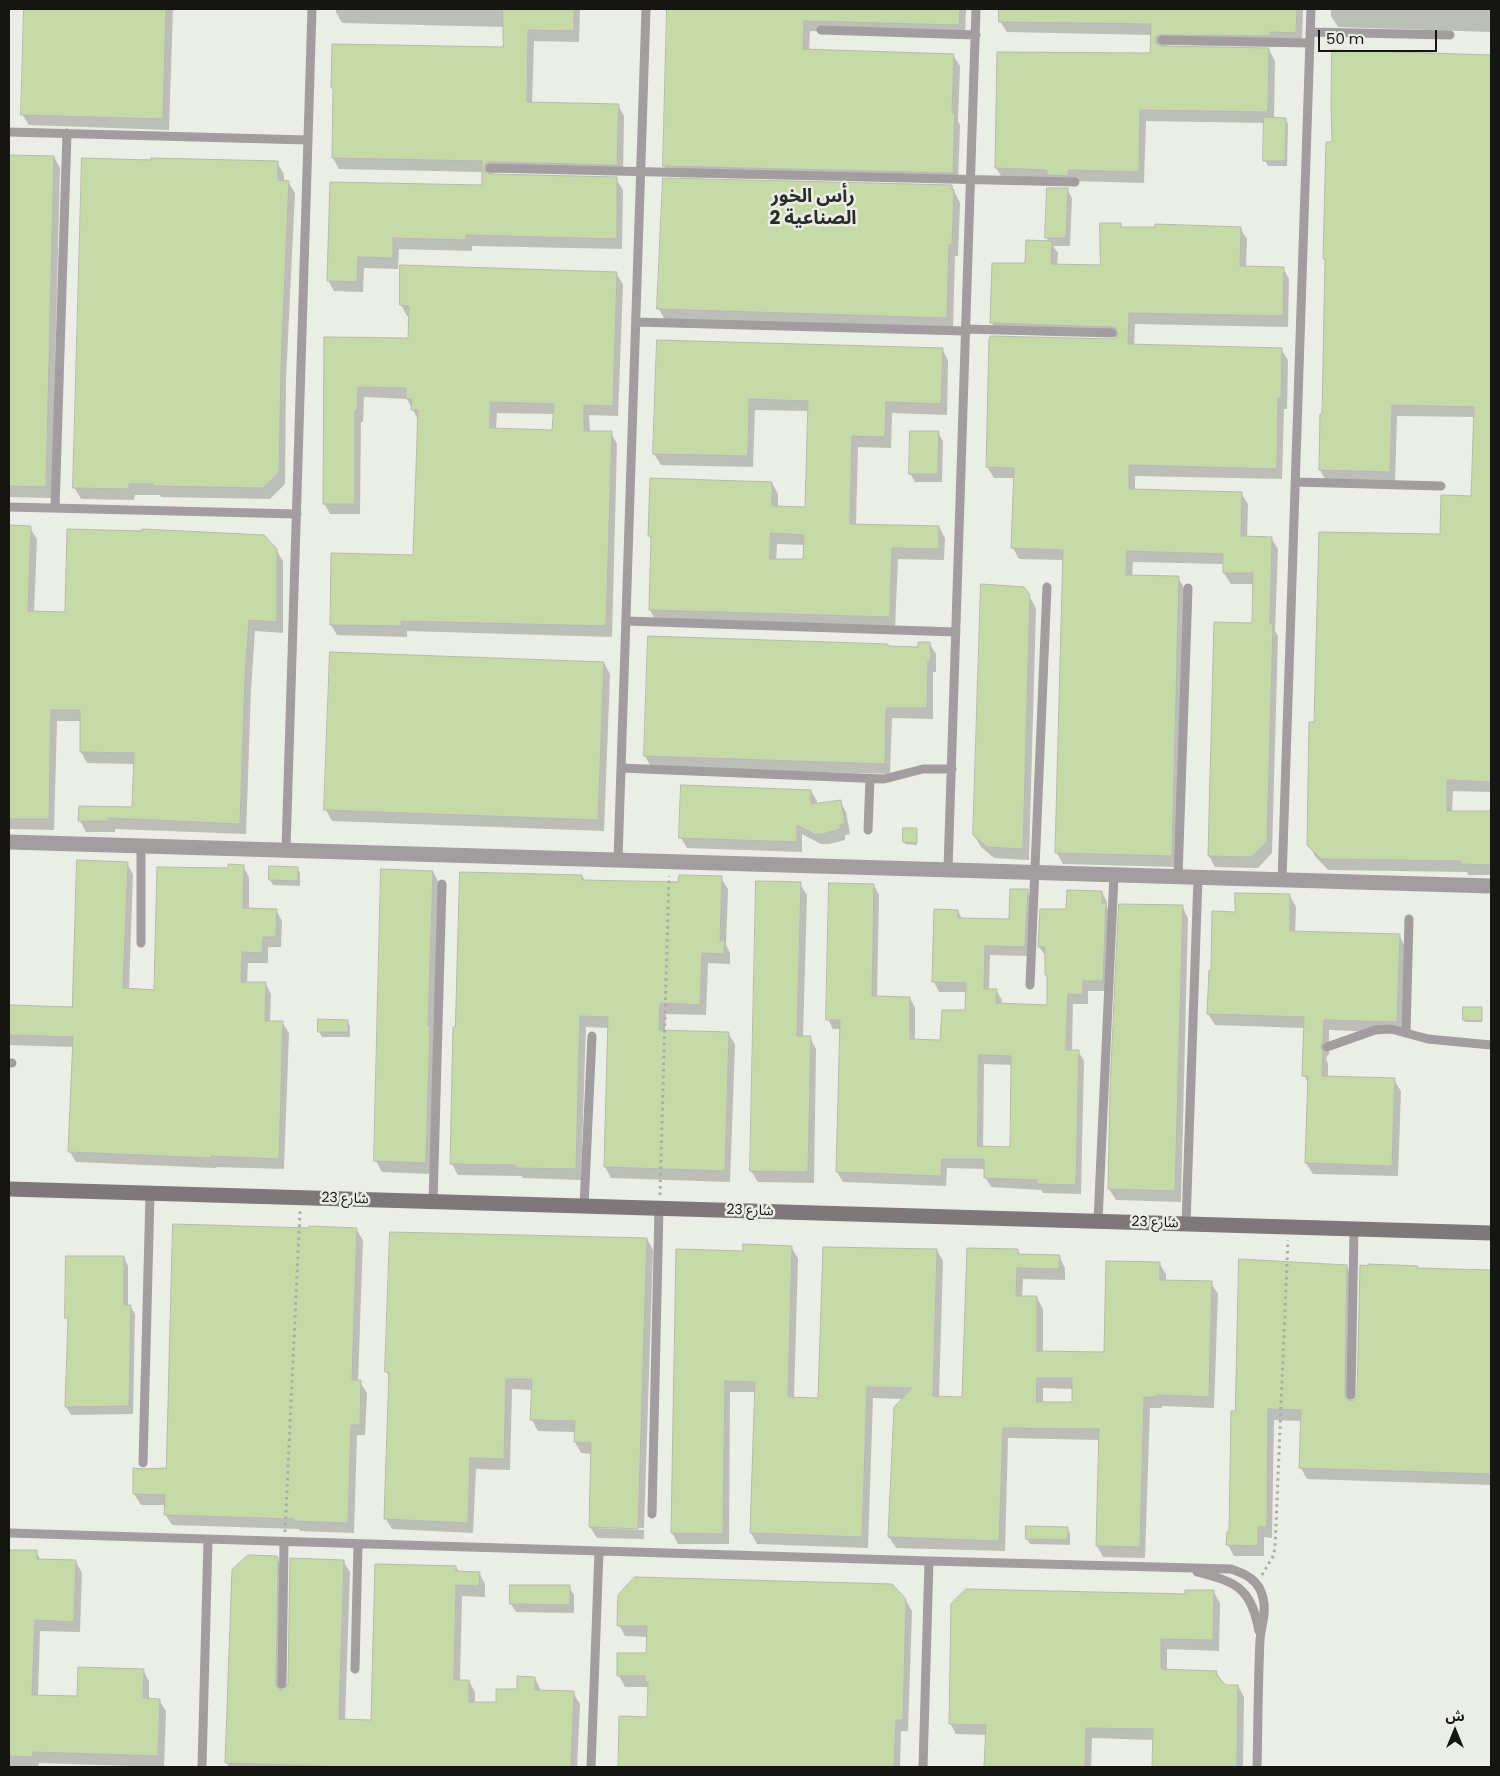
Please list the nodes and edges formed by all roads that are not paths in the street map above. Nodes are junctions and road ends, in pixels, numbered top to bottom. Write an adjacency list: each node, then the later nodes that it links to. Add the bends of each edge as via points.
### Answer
1 (312, 9): 13 (lane)
2 (646, 9): 15 (lane)
3 (976, 9): 7 (lane)
4 (1310, 9): 6 (lane)
5 (821, 30): 7 (lane)
6 (1310, 32): 8 (lane); 10 (lane)
7 (976, 35): 16 (lane)
8 (1450, 36)
9 (1162, 40): 10 (lane)
10 (1310, 43): 21 (lane)
11 (9, 132): 12 (lane)
12 (67, 133): 13 (lane); 24 (lane)
13 (308, 140): 25 (lane)
14 (490, 168): 15 (lane)
15 (641, 172): 16 (lane); 18 (lane)
16 (971, 180): 17 (lane); 19 (lane)
17 (1075, 182)
18 (636, 322): 19 (lane); 28 (lane)
19 (966, 330): 20 (lane); 29 (lane)
20 (1112, 333)
21 (1296, 482): 22 (lane); 43 (lane)
22 (1441, 486)
23 (9, 507): 24 (lane)
24 (55, 508): 25 (lane)
25 (296, 514): 36 (lane)
26 (1047, 586): 39 (lane)
27 (1188, 588): 41 (lane)
28 (626, 622): 29 (lane); 30 (lane)
29 (956, 632): 31 (lane)
30 (621, 768): 32 (lane); 37 (lane)
31 (952, 769): 32 (lane, via 923,769 890,779); 38 (lane)
32 (870, 779): 33 (lane)
33 (868, 830)
34 (9, 842): 35 (street)
35 (141, 845): 36 (street); 47 (lane)
36 (286, 849): 37 (street)
37 (618, 859): 38 (street)
38 (948, 869): 39 (street)
39 (1035, 872): 40 (street); 48 (lane)
40 (1114, 875): 41 (street); 58 (lane)
41 (1178, 877): 42 (street)
42 (1198, 877): 43 (street); 59 (lane)
43 (1282, 880): 45 (street)
44 (442, 884): 55 (lane)
45 (1491, 886)
46 (1409, 919): 49 (lane)
47 (141, 943)
48 (1030, 985)
49 (1406, 1033): 51 (lane, via 1428,1039); 52 (lane, via 1391,1029 1375,1030)
50 (592, 1036): 56 (lane)
51 (1491, 1044)
52 (1327, 1047)
53 (9, 1190): 54 (street, شارع 23)
54 (150, 1194): 55 (street, شارع 23); 63 (lane)
55 (433, 1202): 56 (street, شارع 23)
56 (584, 1206): 57 (street, شارع 23)
57 (659, 1208): 58 (street, شارع 23); 64 (lane)
58 (1098, 1221): 59 (street, شارع 23)
59 (1186, 1224): 60 (street, شارع 23)
60 (1354, 1229): 61 (street, شارع 23); 62 (lane)
61 (1491, 1233)
62 (1351, 1395)
63 (142, 1463)
64 (652, 1514)
65 (9, 1534): 66 (lane)
66 (208, 1540): 67 (lane); 75 (lane)
67 (284, 1542): 68 (lane); 74 (lane)
68 (358, 1544): 69 (lane); 73 (lane)
69 (599, 1551): 70 (lane); 76 (lane)
70 (928, 1561): 71 (lane); 77 (lane)
71 (1182, 1568): 72 (lane, via 1229,1581 1241,1589 1251,1600); 72 (lane, via 1230,1569 1257,1583 1263,1597 1264,1613)
72 (1260, 1637): 78 (lane)
73 (355, 1669)
74 (282, 1684)
75 (202, 1767)
76 (591, 1767)
77 (923, 1767)
78 (1256, 1767)

